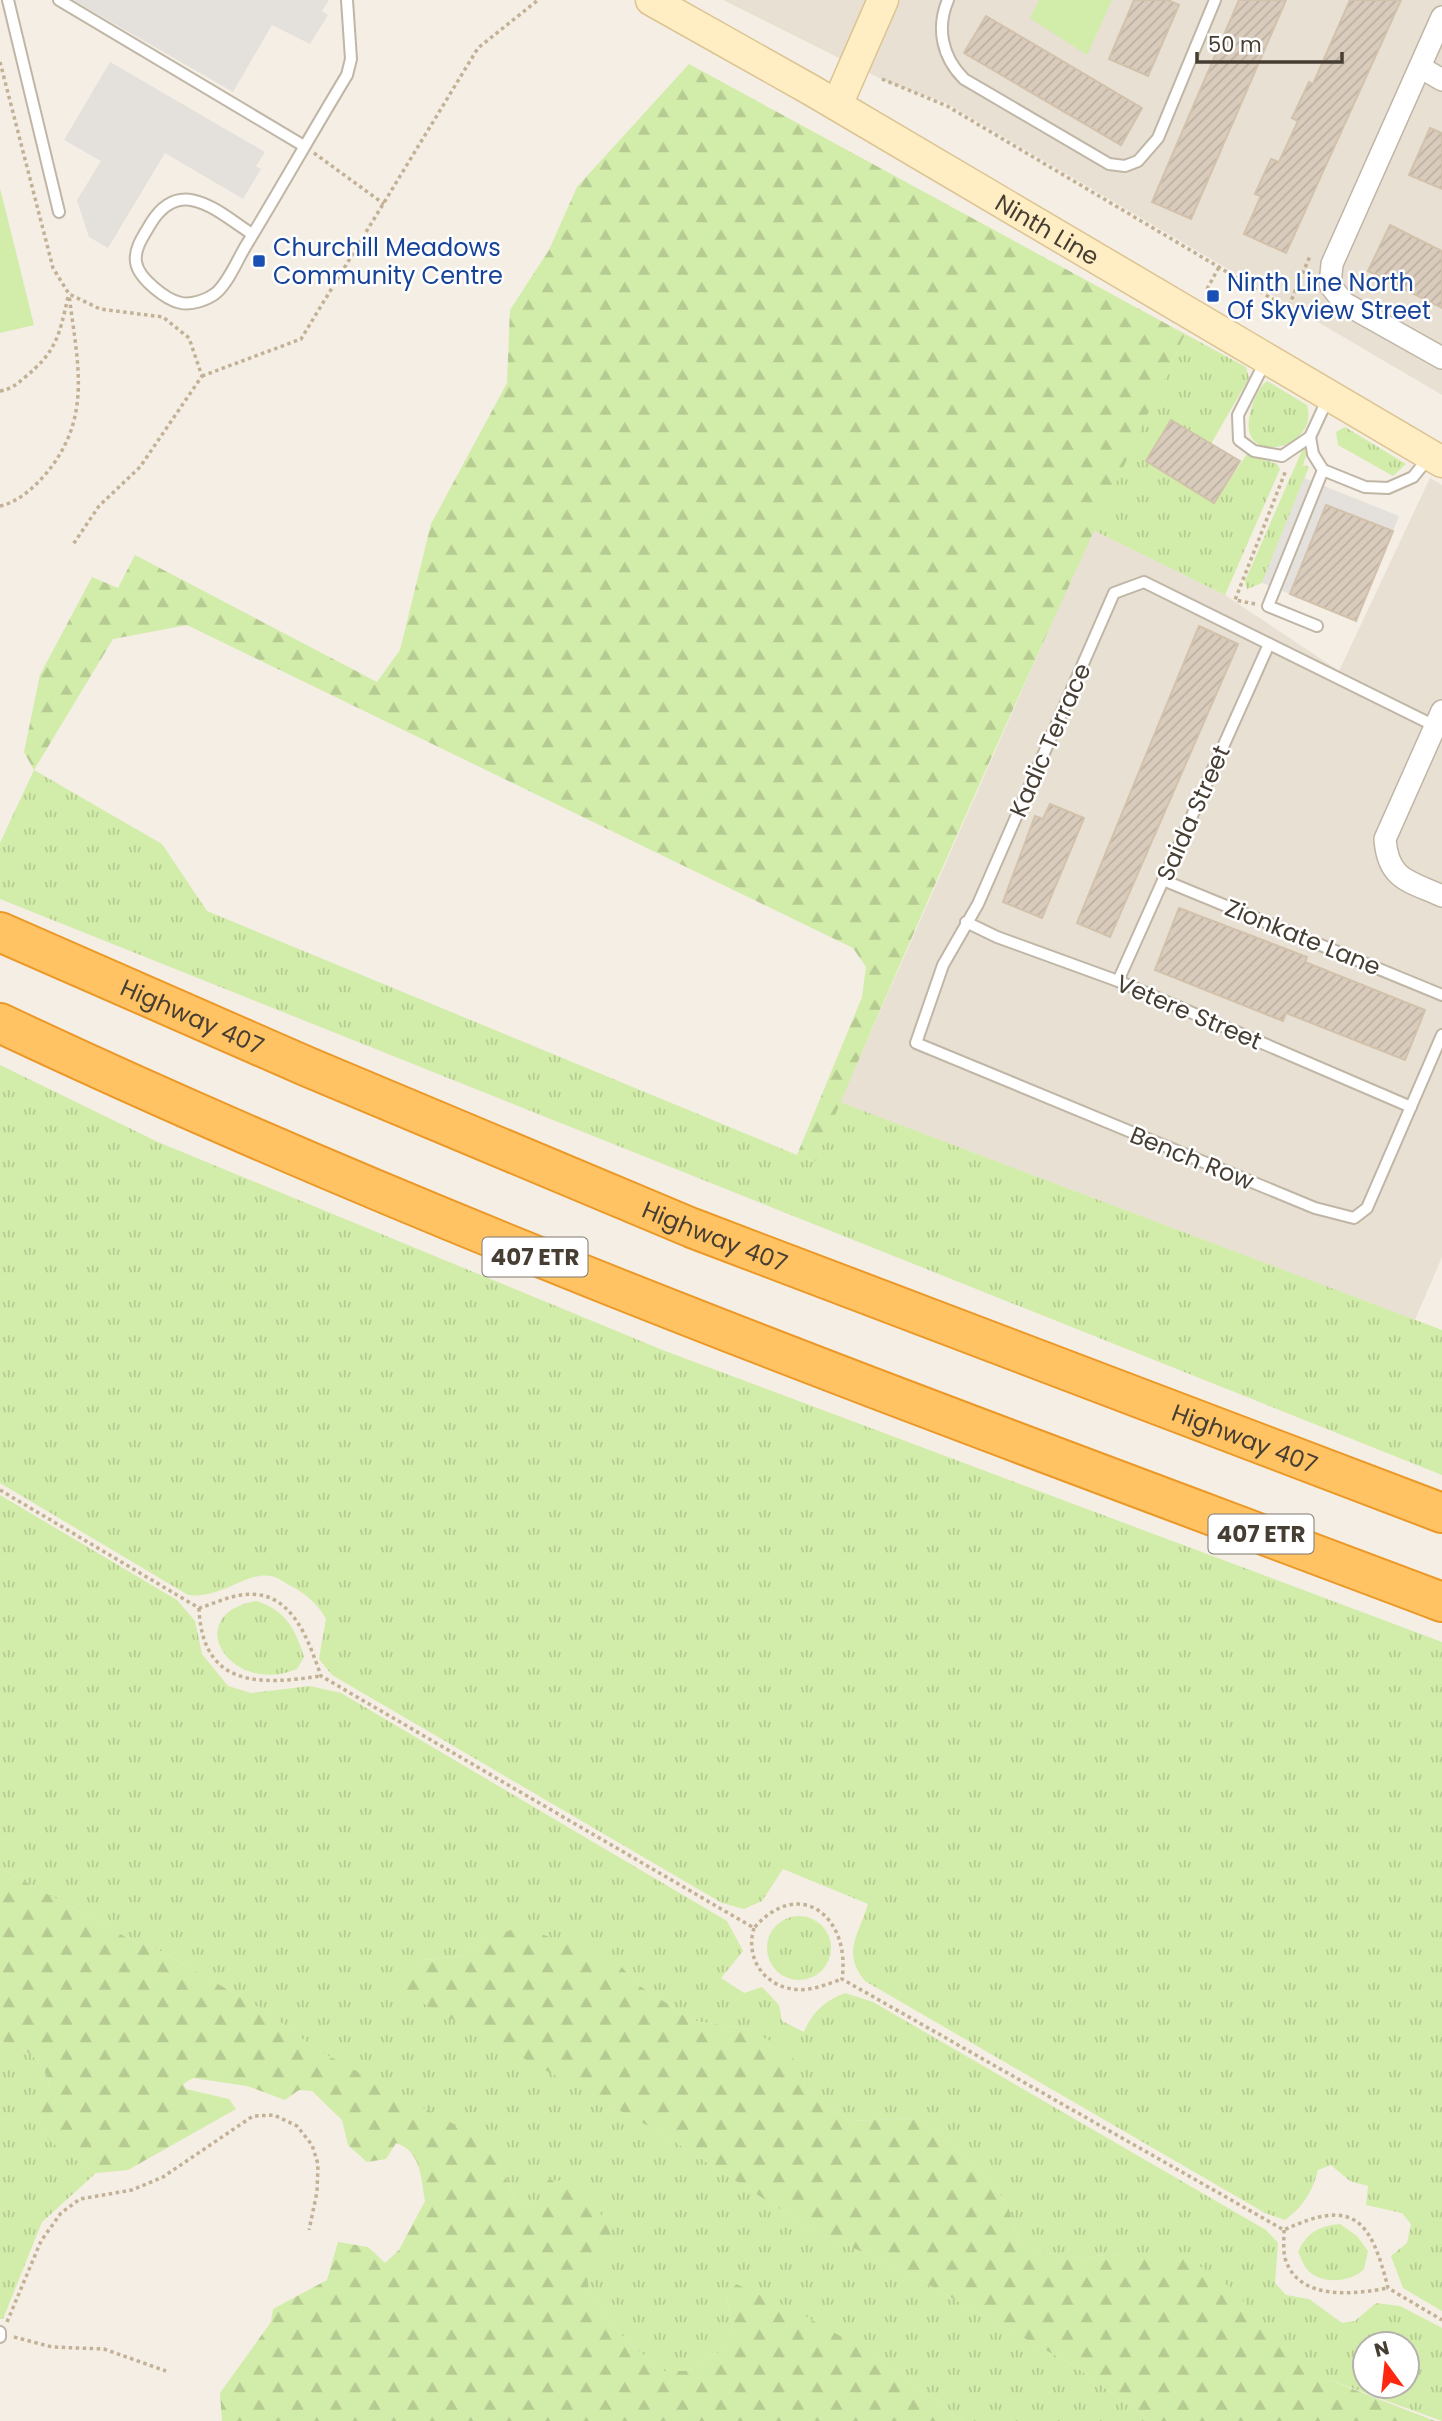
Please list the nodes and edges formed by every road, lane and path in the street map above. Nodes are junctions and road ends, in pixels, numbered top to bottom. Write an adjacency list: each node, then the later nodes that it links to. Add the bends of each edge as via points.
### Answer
1 (8, 0): 17 (lane)
2 (59, 0): 15 (lane)
3 (347, 0): 15 (lane, via 351,59 347,75)
4 (538, 0): 16 (path, via 478,48)
5 (651, 0): 14 (main road, Ninth Line)
6 (883, 0): 14 (main road)
7 (948, 0): 8 (lane, via 940,26 955,70 964,79 1119,166 1138,161 1158,138)
8 (1215, 0)
9 (1442, 17): 11 (street)
10 (0, 62): 22 (path, via 53,268)
11 (1420, 67): 13 (street); 23 (street, via 1332,264 1330,285 1344,303)
12 (882, 79): 20 (path, via 947,106)
13 (1442, 79)
14 (837, 105): 24 (main road, Ninth Line)
15 (304, 146): 16 (path); 18 (lane)
16 (384, 204): 25 (path, via 301,340)
17 (59, 212)
18 (252, 234): 18 (lane, via 217,292 200,302 180,303 143,280 136,262 139,243 161,207 180,198 202,202)
19 (1310, 256): 20 (path, via 1288,308)
20 (1219, 267): 21 (path)
21 (1207, 289)
22 (69, 294): 25 (path, via 100,309 163,317 189,338); 26 (path, via 47,359 10,389); 32 (path, via 80,373 70,436 35,487)
23 (1442, 358)
24 (1266, 359): 27 (main road, Ninth Line); 29 (lane, via 1238,415 1239,440 1254,451)
25 (202, 376): 33 (path, via 140,467 99,506)
26 (0, 391)
27 (1329, 396): 28 (lane); 30 (main road, Ninth Line)
28 (1310, 437): 29 (lane); 31 (lane)
29 (1282, 456): 34 (path, via 1286,470 1235,600)
30 (1436, 459): 31 (lane, via 1413,477 1388,488 1364,486)
31 (1323, 470): 34 (lane)
32 (0, 506)
33 (72, 546)
34 (1268, 607): 35 (lane)
35 (1317, 626)
36 (1269, 644): 37 (lane, Kadic Terrace); 38 (lane, Saida Street); 40 (lane, Kadic Terrace, via 1144,582 1114,593 978,904)
37 (1439, 718): 39 (street, via 1385,839 1386,860 1398,876)
38 (1163, 880): 42 (lane, Saida Street); 43 (lane, Zionkate Lane)
39 (1442, 896)
40 (966, 922): 42 (lane, Vetere Street); 46 (lane, Kadic Terrace, via 943,965)
41 (0, 932): 49 (highway, Highway 407, via 692,1228)
42 (1118, 981): 47 (lane, Vetere Street)
43 (1442, 995)
44 (0, 1023): 50 (highway, 407 ETR, via 167,1101 485,1237 772,1351)
45 (1442, 1035): 47 (lane, Bench Row)
46 (916, 1044): 47 (lane, Bench Row, via 1315,1208 1354,1217 1367,1208)
47 (1411, 1107)
48 (0, 1489): 51 (path)
49 (1442, 1513)
50 (1442, 1602)
51 (199, 1608): 52 (path, via 210,1654 223,1669 247,1680); 52 (path, via 242,1595 268,1595 291,1610)
52 (321, 1676): 53 (path)
53 (754, 1928): 54 (path, via 751,1951 756,1966 772,1980 793,1990); 54 (path, via 766,1914 785,1907 804,1905 822,1911 835,1925 842,1945)
54 (842, 1979): 56 (path)
55 (309, 2230): 59 (path, via 317,2178 312,2145 297,2126 274,2115 253,2116 163,2177 132,2190 80,2199 61,2213 41,2242)
56 (1284, 2230): 57 (path, via 1284,2258 1293,2275 1315,2289 1348,2295); 57 (path, via 1310,2218 1338,2213 1355,2221 1371,2235)
57 (1388, 2288): 58 (path)
58 (1442, 2320)
59 (1, 2334): 60 (path, via 52,2347 104,2349)
60 (166, 2371)

